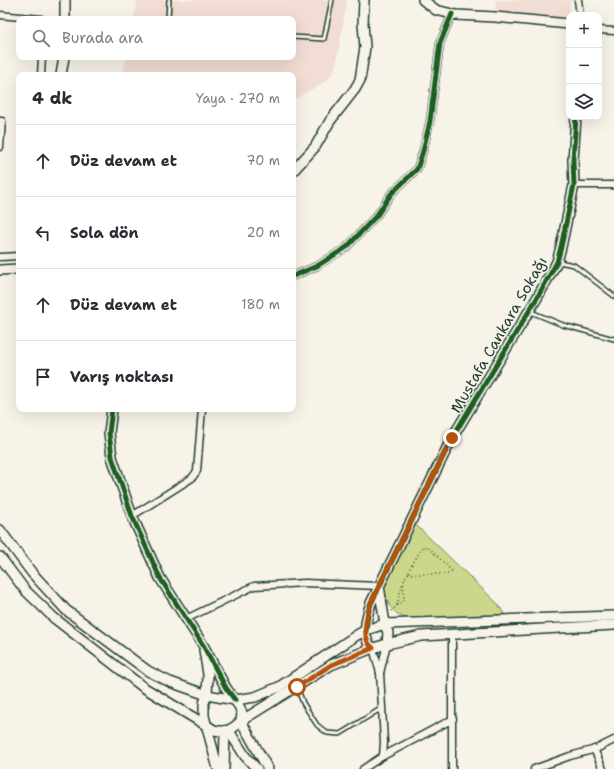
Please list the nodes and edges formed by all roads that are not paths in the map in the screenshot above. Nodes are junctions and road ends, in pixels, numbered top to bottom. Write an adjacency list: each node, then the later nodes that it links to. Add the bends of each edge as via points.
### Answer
1 (65, 0): 10 (street)
2 (169, 0): 11 (lane)
3 (332, 0): 16 (lane, via 324,39)
4 (364, 0): 24 (street, via 365,47 360,80 330,121 315,147)
5 (423, 0): 8 (street, via 436,10)
6 (578, 0): 7 (street)
7 (580, 12)
8 (452, 14): 13 (street); 32 (street, via 440,42 430,121 416,169 391,194 377,215 347,247 317,266)
9 (0, 15): 12 (street)
10 (65, 16)
11 (168, 16)
12 (16, 17)
13 (566, 24)
14 (602, 30): 15 (street)
15 (614, 31)
16 (296, 37)
17 (42, 60): 19 (street)
18 (64, 60): 20 (street)
19 (41, 72)
20 (62, 72)
21 (0, 120): 23 (street)
22 (576, 120): 25 (street, Mustafa Cankara Sokağı)
23 (0, 148)
24 (296, 168)
25 (574, 185): 26 (street); 29 (street, Mustafa Cankara Sokağı)
26 (614, 185)
27 (16, 256): 28 (street)
28 (0, 257)
29 (557, 262): 33 (lane, via 574,265); 34 (street, Mustafa Cankara Sokağı)
30 (16, 269): 31 (street)
31 (0, 270)
32 (296, 275)
33 (614, 296)
34 (529, 311): 35 (lane, via 563,326); 41 (street, Mustafa Cankara Sokağı, via 452,438)
35 (614, 339)
36 (112, 412): 38 (street, via 109,433 112,457)
37 (202, 412): 38 (street, via 197,471 192,478)
38 (132, 516): 44 (street, via 160,578)
39 (0, 530): 55 (street, via 32,574 66,610 148,671)
40 (0, 557): 60 (street, via 25,590 54,618 143,687)
41 (379, 586): 42 (street); 44 (street, via 305,583 254,586); 48 (street, Mustafa Cankara Sokağı, via 368,612)
42 (383, 603): 45 (street); 46 (street)
43 (614, 616): 45 (street)
44 (186, 619): 51 (street)
45 (402, 623): 46 (street)
46 (385, 624): 48 (street); 50 (street, via 388,633)
47 (614, 625): 49 (street)
48 (366, 630): 52 (street, via 366,641); 56 (street, via 278,687 255,697)
49 (452, 634): 50 (street, via 421,636); 58 (street)
50 (387, 644): 52 (street); 53 (street)
51 (203, 645): 55 (street, via 208,674); 56 (street)
52 (373, 648): 53 (street); 54 (street, via 331,665)
53 (380, 674): 57 (street)
54 (297, 687): 57 (lane, via 303,703 317,725 327,733 340,734); 59 (street)
55 (207, 696): 56 (street); 60 (street, via 204,703)
56 (234, 700): 59 (street, via 241,709)
57 (382, 708): 64 (street)
58 (453, 719): 64 (street); 70 (street)
59 (241, 721): 61 (street); 68 (street)
60 (206, 725): 61 (street, via 214,730); 65 (street)
61 (227, 731): 66 (street); 67 (street)
62 (614, 740): 63 (street)
63 (594, 749): 71 (street); 72 (street)
64 (383, 756): 69 (street)
65 (218, 769)
66 (224, 769)
67 (257, 769)
68 (268, 769)
69 (363, 769)
70 (452, 769)
71 (534, 769)
72 (603, 769)

